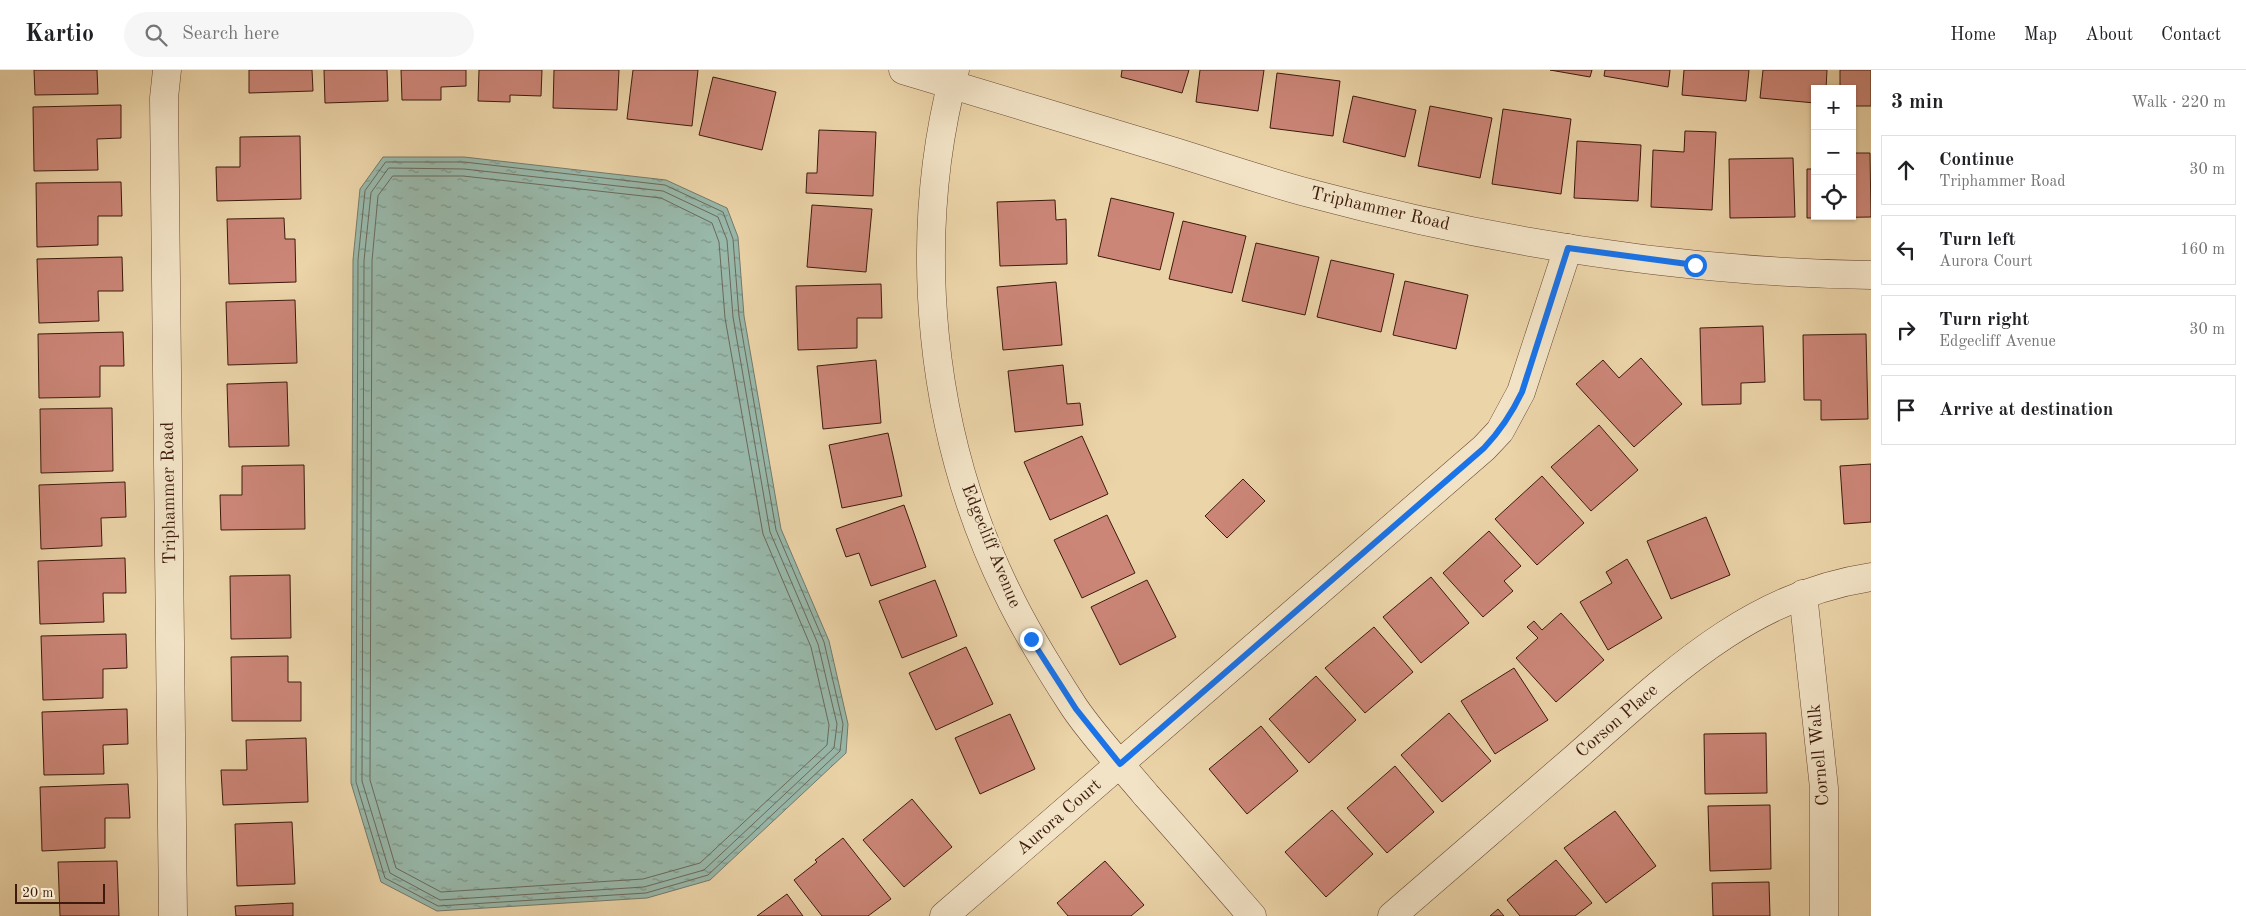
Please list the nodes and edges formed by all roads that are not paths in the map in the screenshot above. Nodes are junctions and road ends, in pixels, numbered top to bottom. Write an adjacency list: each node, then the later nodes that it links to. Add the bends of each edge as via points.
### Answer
1 (167, 70): 9 (street, Triphammer Road, via 164,108)
2 (903, 70): 3 (street, Triphammer Road)
3 (953, 77): 4 (street, Triphammer Road, via 1308,192 1432,223); 8 (street, Edgecliff Avenue, via 938,161 931,243 932,299 940,381 951,434 974,514 1031,639 1076,709)
4 (1568, 248): 5 (street, Triphammer Road, via 1695,265); 8 (street, Aurora Court, via 1522,392 1500,431)
5 (1871, 275)
6 (1871, 577): 7 (street, Corson Place)
7 (1803, 594): 12 (street, Corson Place, via 1760,613 1692,656); 13 (street, Cornell Walk, via 1824,788)
8 (1120, 764): 10 (street, Aurora Court); 11 (street, Edgecliff Avenue)
9 (174, 916)
10 (944, 916)
11 (1252, 916)
12 (1392, 916)
13 (1824, 916)

